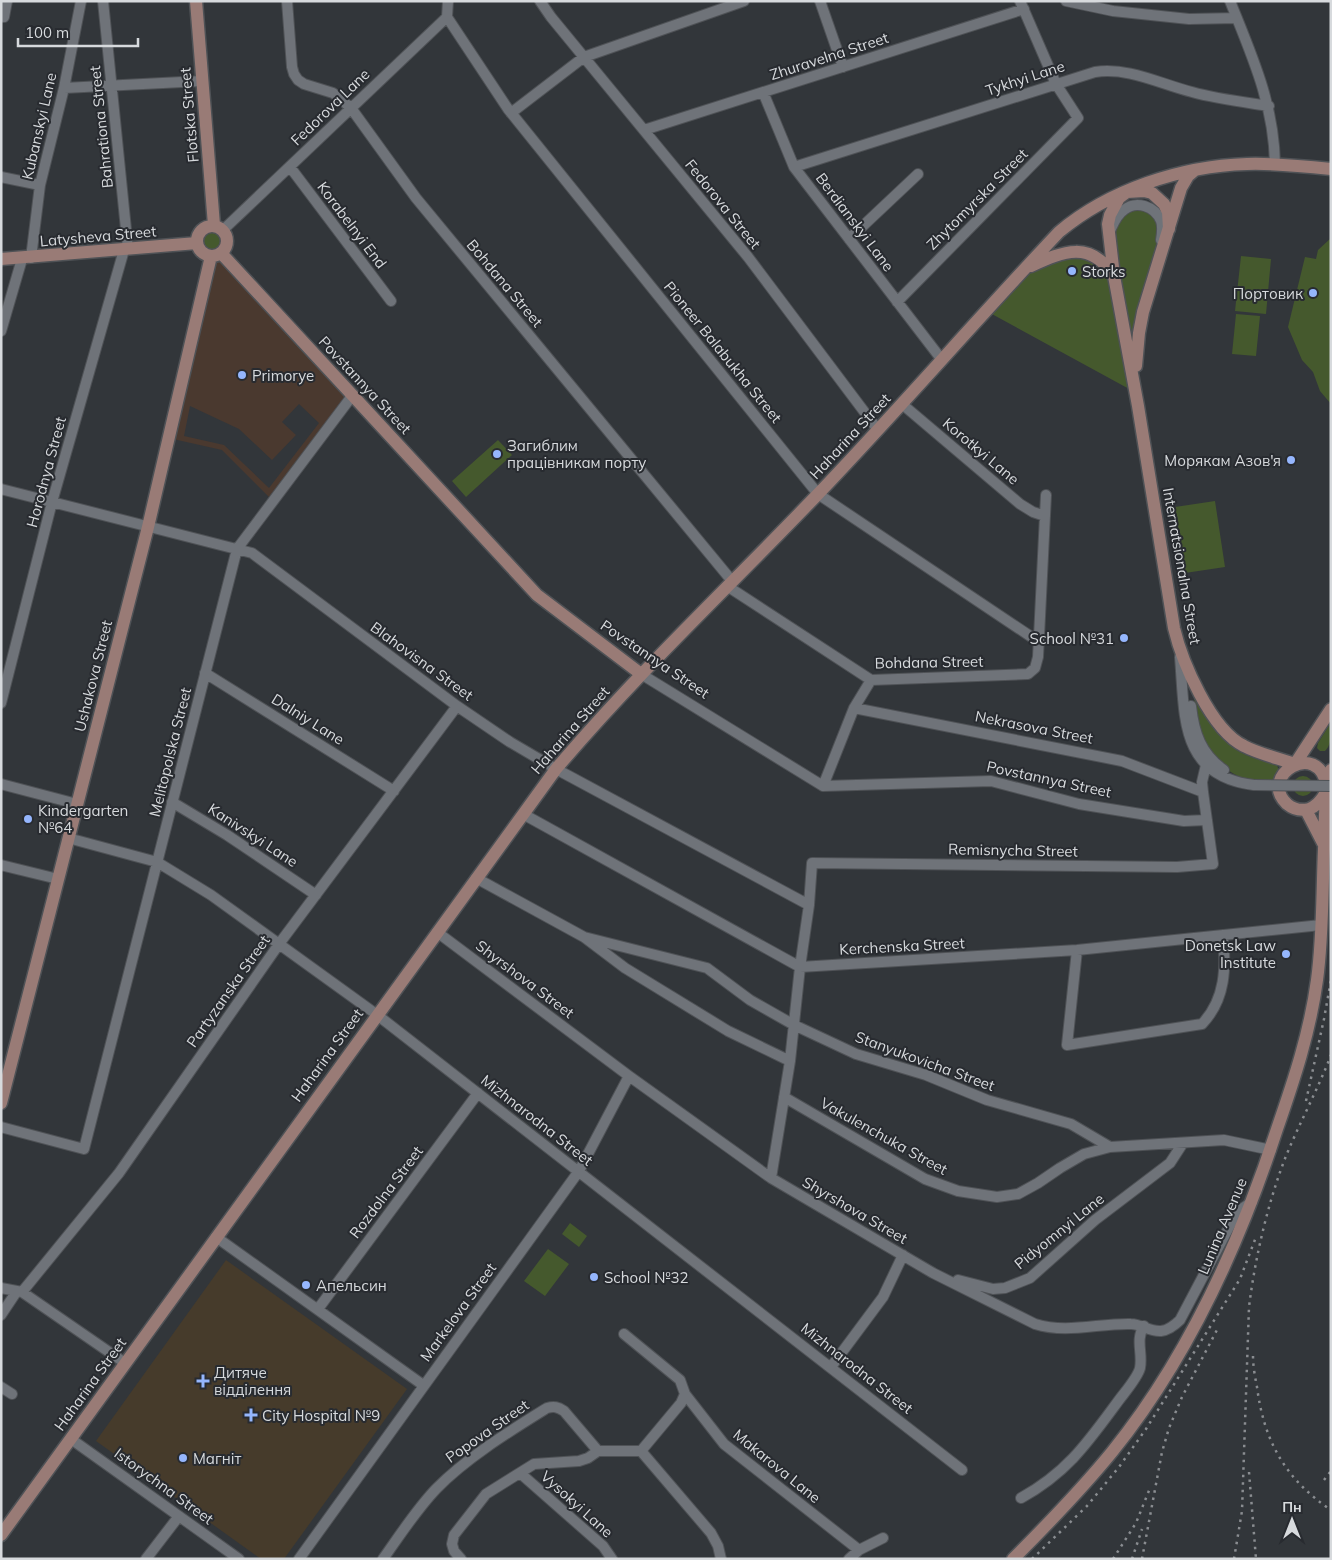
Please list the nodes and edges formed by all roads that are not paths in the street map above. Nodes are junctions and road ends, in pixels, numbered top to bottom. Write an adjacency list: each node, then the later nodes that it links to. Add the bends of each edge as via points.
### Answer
1 (7, 1): 13 (street)
2 (81, 1): 21 (street, Kubanskyi Lane)
3 (103, 1): 20 (street, Bahrationa Street)
4 (196, 1): 18 (street, Flotska Street)
5 (287, 1): 24 (street, Bohdana Street, via 294,74 304,84 338,96)
6 (448, 1): 14 (street)
7 (540, 1): 16 (street, Fedorova Street)
8 (744, 1): 16 (street)
9 (820, 1): 17 (street)
10 (1066, 1): 15 (street, via 1113,11 1179,18)
11 (1230, 1): 15 (street)
12 (1022, 5): 17 (street, Zhuravelna Street); 19 (street)
13 (4, 17)
14 (446, 17): 24 (street, Fedorova Lane); 25 (street, Pioneer Balabukha Street)
15 (1237, 18): 23 (street)
16 (584, 57): 25 (street); 26 (street, Fedorova Street)
17 (842, 67): 22 (street, Zhuravelna Street)
18 (202, 81): 20 (street); 36 (street, Flotska Street)
19 (1056, 84): 23 (street, Tykhyi Lane, via 1095,72 1116,70 1193,92); 29 (street, Tykhyi Lane); 49 (street, Zhytomyrska Street, via 1078,118)
20 (112, 86): 21 (street); 41 (street, Bahrationa Street)
21 (64, 88): 34 (street, Kubanskyi Lane)
22 (763, 92): 26 (street, Zhuravelna Street); 29 (street, Berdianskyi Lane)
23 (1269, 106): 27 (street)
24 (351, 108): 28 (street, Fedorova Lane); 63 (street, Bohdana Street, via 416,198)
25 (511, 113): 57 (street, Pioneer Balabukha Street)
26 (644, 130): 55 (street, Fedorova Street, via 748,257)
27 (1276, 164): 30 (street, Haharina Street); 31 (street, Haharina Street)
28 (290, 167): 36 (street, Fedorova Lane); 48 (street, Korabelnyi End)
29 (794, 167): 39 (street, Berdianskyi Lane)
30 (1331, 169)
31 (1195, 170): 35 (street, Haharina Street); 37 (street, via 1181,188)
32 (918, 174): 39 (street)
33 (1, 177): 34 (street)
34 (40, 185): 43 (street, Kubanskyi Lane)
35 (1127, 192): 37 (street, via 1144,191 1158,198 1168,212); 38 (street, via 1114,206); 45 (street, Haharina Street, via 1073,220)
36 (219, 228): 40 (street, via 203,228); 42 (street, via 228,242 225,249)
37 (1169, 229): 47 (street)
38 (1108, 234): 46 (street); 47 (street, via 1118,215 1127,208 1144,206 1154,211 1162,226)
39 (849, 239): 49 (street, Berdianskyi Lane)
40 (197, 243): 41 (street, Latysheva Street); 42 (street, via 204,254)
41 (126, 250): 43 (street, Latysheva Street); 59 (street, Horodnya Street)
42 (216, 255): 52 (street, Povstannya Street); 61 (street, Ushakova Street)
43 (27, 258): 44 (street, Latysheva Street); 50 (street, Kubanskyi Lane)
44 (1, 259)
45 (1024, 269): 46 (street, via 1066,252 1077,252 1099,259); 51 (street, Haharina Street)
46 (1114, 276): 54 (street)
47 (1154, 276): 54 (street, via 1143,312 1136,357)
48 (391, 301)
49 (897, 302): 51 (street, Berdianskyi Lane)
50 (1, 331)
51 (942, 360): 53 (street, Haharina Street)
52 (352, 396): 62 (street, Melitopolska Street); 68 (street, Povstannya Street, via 537,595)
53 (902, 404): 55 (street, Haharina Street); 60 (street, Korotkyi Lane, via 1020,504)
54 (1138, 406): 65 (street, Internatsionalna Street)
55 (878, 430): 57 (street, Haharina Street)
56 (1, 490): 59 (street, Blahovisna Street)
57 (818, 494): 63 (street, Haharina Street); 64 (street, Pioneer Balabukha Street)
58 (1046, 495): 60 (street)
59 (52, 502): 61 (street, Blahovisna Street); 70 (street, Horodnya Street)
60 (1045, 516): 64 (street)
61 (148, 527): 62 (street, Blahovisna Street); 87 (street, Ushakova Street)
62 (237, 549): 67 (street, Melitopolska Street); 71 (street, Blahovisna Street, via 252,553)
63 (730, 584): 68 (street, Haharina Street); 69 (street, Bohdana Street)
64 (1039, 642): 69 (street, Bohdana Street, via 1035,668 1028,674)
65 (1180, 651): 66 (street, Internatsionalna Street); 75 (street, via 1188,735)
66 (1188, 672): 74 (street, Internatsionalna Street, via 1228,734 1243,746); 81 (street, via 1193,724 1200,743 1220,768)
67 (205, 673): 84 (street, Dalniy Lane); 86 (street, Melitopolska Street)
68 (641, 674): 77 (street, Haharina Street); 82 (street, Povstannya Street)
69 (871, 680): 72 (street)
70 (1, 703)
71 (457, 706): 77 (street, Blahovisna Street); 84 (street, Partyzanska Street)
72 (854, 708): 82 (street); 85 (street, Nekrasova Street, via 1122,760)
73 (1331, 709): 76 (street)
74 (1277, 758): 76 (street, Internatsionalna Street); 79 (street)
75 (1206, 764): 81 (street, via 1228,779); 85 (street)
76 (1295, 764): 79 (street); 83 (street, Internatsionalna Street, via 1316,767 1325,778)
77 (556, 769): 89 (street, Haharina Street); 98 (street, Blahovisna Street)
78 (1331, 770): 83 (street, Lunina Avenue)
79 (1283, 774): 88 (street, via 1279,788 1285,802)
80 (1, 784): 87 (street)
81 (1254, 785): 83 (street, bridge)
82 (823, 786): 90 (street, Povstannya Street, via 983,780 1079,804 1184,821)
83 (1328, 789): 88 (street, via 1321,802); 92 (street, Lunina Avenue)
84 (394, 791): 97 (street, Partyzanska Street)
85 (1203, 792): 90 (street)
86 (172, 802): 93 (street, Melitopolska Street); 97 (street, Kanivskyi Lane)
87 (77, 804): 91 (street, Ushakova Street)
88 (1306, 810): 92 (street, Lunina Avenue)
89 (523, 814): 95 (street, Haharina Street); 105 (street)
90 (1207, 820): 98 (street, Remisnycha Street, via 1213,864 1177,867 812,863)
91 (68, 838): 93 (street, Mizhnarodna Street); 96 (street, Ushakova Street)
92 (1324, 846): 99 (street, Lunina Avenue)
93 (157, 862): 103 (street, Mizhnarodna Street, via 211,895); 113 (street, Melitopolska Street, via 84,1148)
94 (1, 864): 96 (street)
95 (476, 878): 100 (street, Haharina Street); 102 (street, Stanyukovicha Street)
96 (58, 879): 112 (street, Ushakova Street)
97 (316, 895): 103 (street, Partyzanska Street)
98 (809, 905): 105 (street)
99 (1321, 925): 101 (street, Kerchenska Street); 116 (street, Lunina Avenue, via 1310,1020)
100 (437, 932): 106 (street, Haharina Street); 109 (street, Shyrshova Street)
101 (1223, 935): 104 (street, Kerchenska Street); 104 (street, via 1222,991 1210,1016 1202,1024 1067,1045)
102 (584, 937): 107 (street, Stanyukovicha Street, via 707,968 743,995); 108 (street, Stanyukovicha Street, via 625,968 728,1031)
103 (279, 944): 106 (street, Mizhnarodna Street); 124 (street, Partyzanska Street, via 119,1174)
104 (1077, 950): 105 (street, Kerchenska Street)
105 (800, 967): 107 (street)
106 (376, 1014): 110 (street, Mizhnarodna Street); 120 (street, Haharina Street)
107 (794, 1025): 108 (street); 115 (street, Stanyukovicha Street, via 856,1054 926,1075 987,1100 1071,1124)
108 (790, 1061): 111 (street)
109 (629, 1076): 117 (street, Markelova Street); 118 (street, Shyrshova Street)
110 (478, 1093): 117 (street, Mizhnarodna Street); 125 (street, Rozdolna Street)
111 (784, 1097): 115 (street, Vakulenchuka Street, via 925,1179 958,1191 997,1197 1018,1194 1084,1154); 118 (street)
112 (1, 1103)
113 (1, 1127)
114 (1183, 1143): 115 (street); 116 (street, via 1224,1140); 122 (street, Pidyomnyi Lane, via 1170,1163 1095,1220 1030,1278 993,1289)
115 (1110, 1147)
116 (1271, 1150): 119 (street, Lunina Avenue)
117 (579, 1171): 130 (street, Mizhnarodna Street); 131 (street, Markelova Street)
118 (771, 1178): 121 (street, Shyrshova Street)
119 (1252, 1202): 127 (street, Shyrshova Street, via 1237,1212 1175,1326 1162,1331); 153 (street, Lunina Avenue, via 1206,1304 1148,1402 1112,1452)
120 (216, 1236): 125 (street); 129 (street, Haharina Street)
121 (902, 1255): 122 (street, Shyrshova Street); 130 (street, via 882,1297)
122 (932, 1272): 127 (street, Shyrshova Street, via 1048,1328)
123 (1, 1288): 124 (street)
124 (20, 1291): 126 (street, Partyzanska Street); 129 (street)
125 (318, 1309): 131 (street)
126 (1, 1315)
127 (1144, 1326): 140 (street, via 1139,1334 1140,1368 1128,1387 1067,1466)
128 (624, 1334): 134 (street, Makarova Lane, via 680,1380)
129 (125, 1363): 135 (street, Haharina Street)
130 (831, 1367): 138 (street, Mizhnarodna Street)
131 (424, 1385): 148 (street, Markelova Street)
132 (1, 1387): 133 (street)
133 (12, 1394)
134 (685, 1394): 137 (street, via 682,1403); 144 (street, Makarova Lane, via 724,1444)
135 (71, 1438): 141 (street, Istorychna Street); 142 (street, Haharina Street)
136 (598, 1451): 137 (street); 139 (street, via 579,1460 534,1464); 149 (street, Popova Street, via 564,1411 558,1407 547,1408 515,1427 453,1473 421,1506)
137 (641, 1451): 151 (street, via 712,1533)
138 (962, 1470)
139 (520, 1473): 145 (street, via 486,1494 454,1535 452,1544); 150 (street, Vysokyi Lane, via 603,1546)
140 (1021, 1498)
141 (179, 1516): 146 (street); 147 (street, Istorychna Street)
142 (1, 1535)
143 (883, 1538): 144 (street)
144 (858, 1550): 152 (street)
145 (460, 1558)
146 (146, 1559)
147 (239, 1559)
148 (299, 1559)
149 (383, 1559)
150 (612, 1559)
151 (721, 1559)
152 (849, 1559)
153 (1013, 1559)

